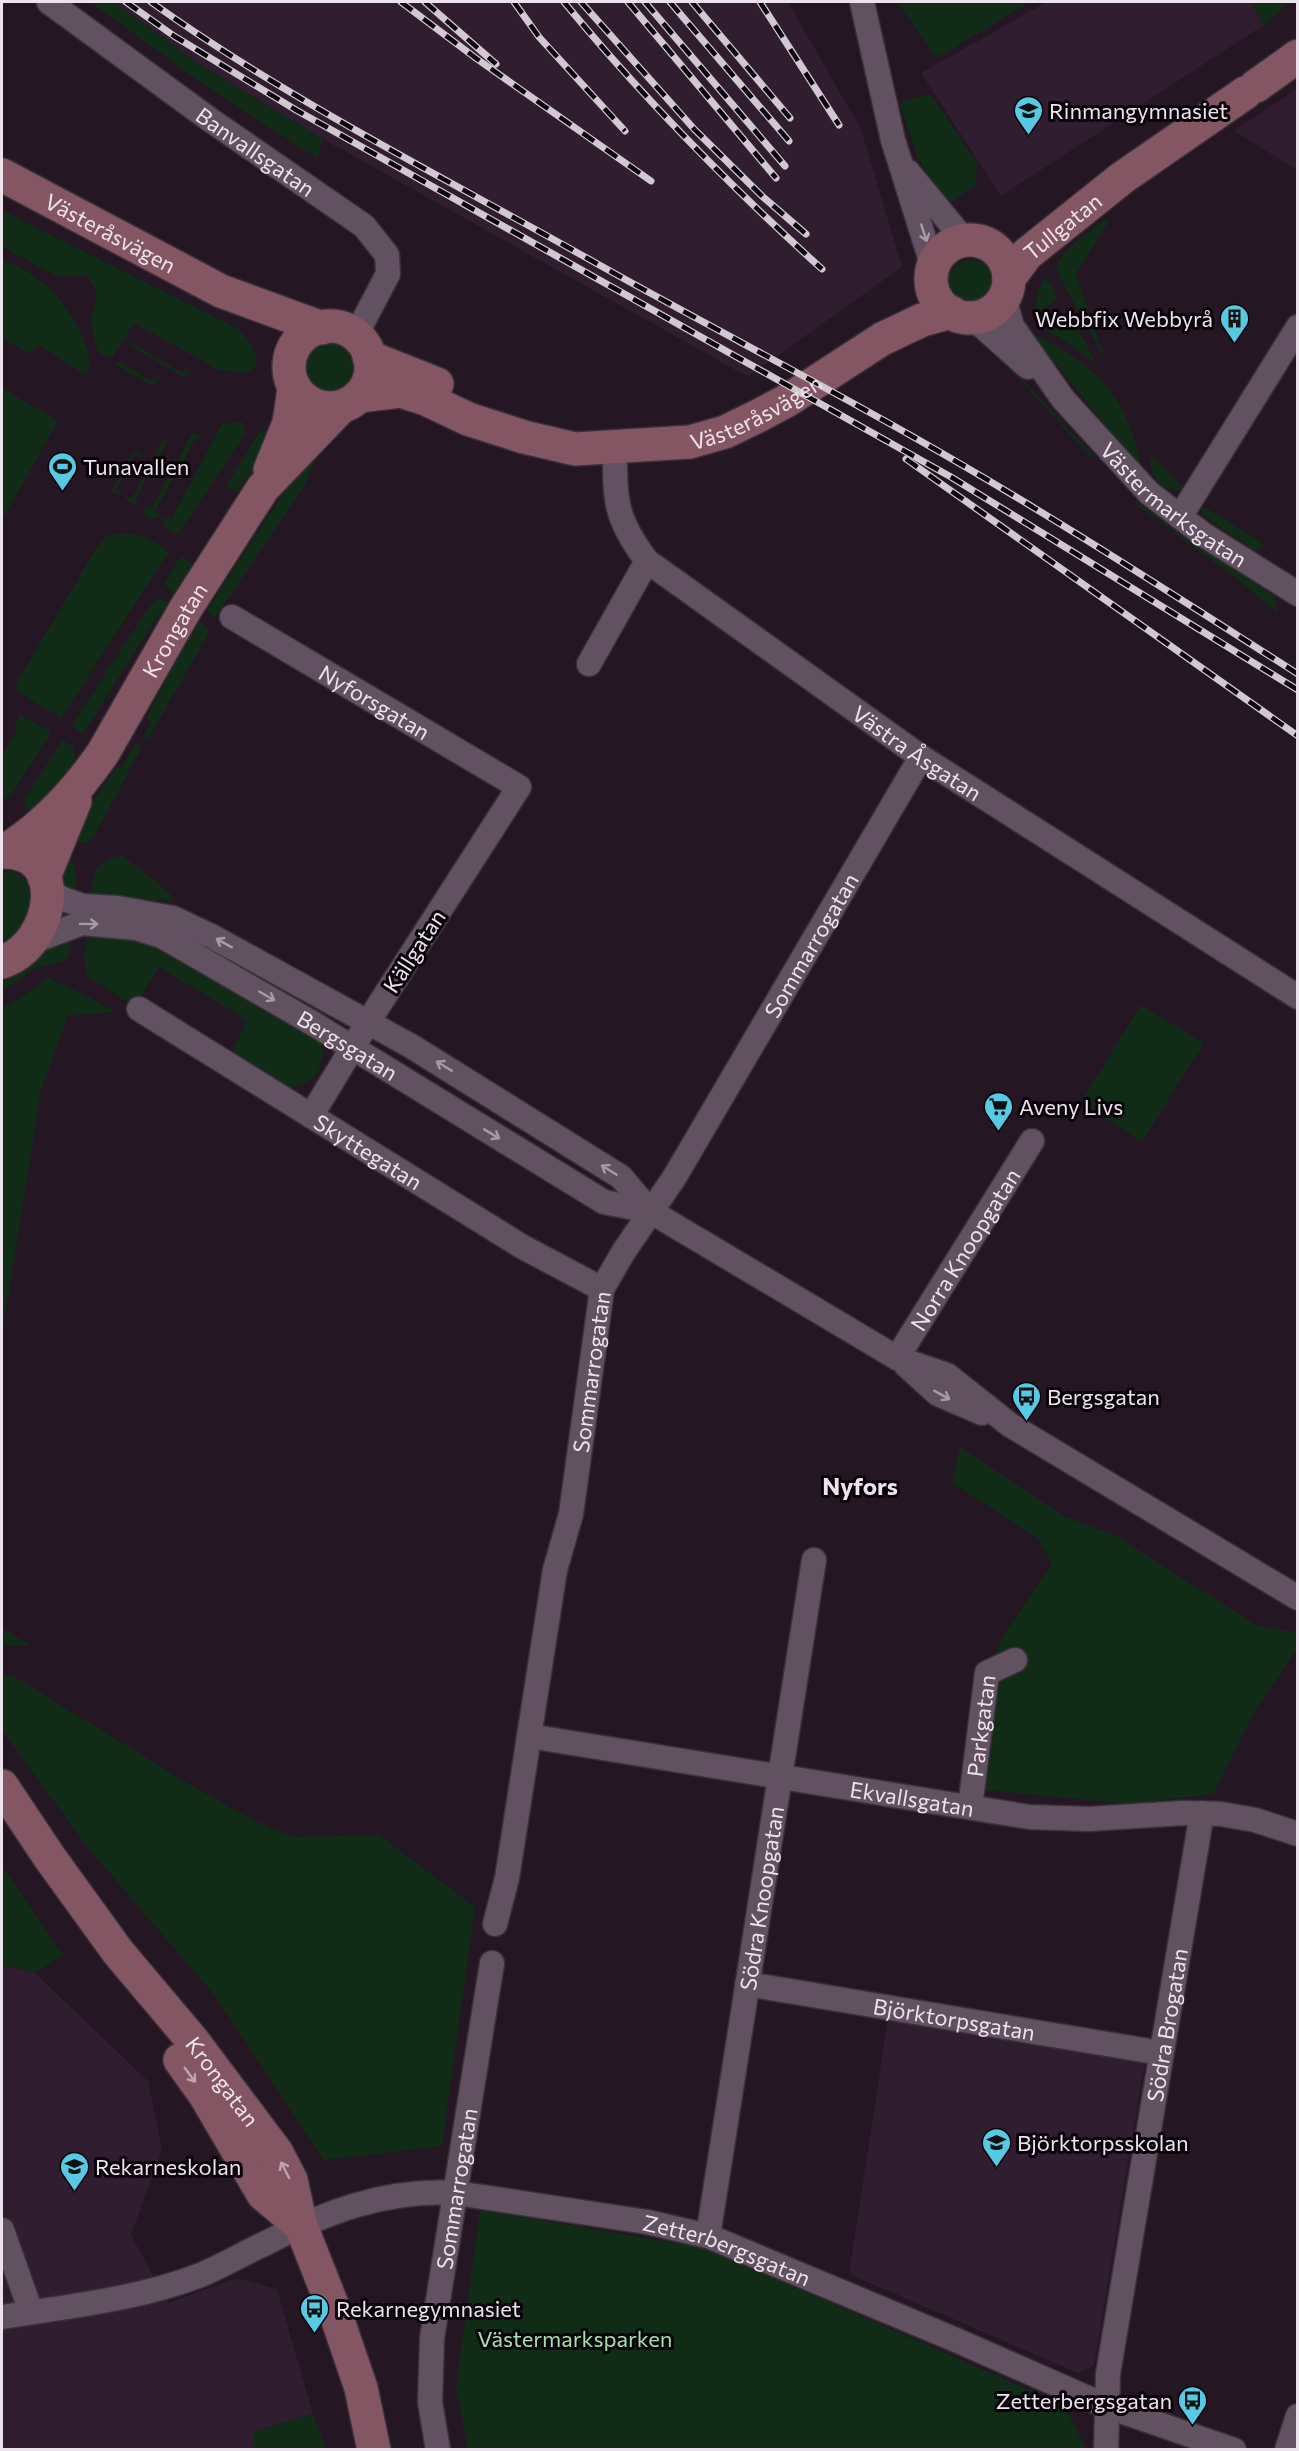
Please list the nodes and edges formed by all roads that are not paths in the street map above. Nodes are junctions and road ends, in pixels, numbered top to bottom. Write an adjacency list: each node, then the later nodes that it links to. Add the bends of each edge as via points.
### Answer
1 (49, 2): 15 (street, Banvallsgatan, via 364,226 387,255 388,274)
2 (862, 2): 4 (street)
3 (1298, 56): 6 (street, Tullgatan)
4 (900, 160): 7 (street); 8 (street, one-way to 8)
5 (2, 175): 10 (street, Västeråsvägen)
6 (1122, 178): 7 (street, Tullgatan, via 1018,238); 9 (street, Tullgatan, via 1027,254)
7 (976, 242): 8 (street, via 949,246 939,255); 9 (street, via 1002,256)
8 (932, 273): 11 (street, via 937,299); 14 (street, Västeråsvägen, via 914,308)
9 (1006, 288): 11 (street, via 992,311); 18 (street, Västermarksgatan, via 1012,326)
10 (221, 291): 13 (street, Västeråsvägen); 16 (street, Västeråsvägen)
11 (962, 315): 14 (street, Västeråsvägen, via 922,320); 18 (street, Västermarksgatan)
12 (1298, 327): 22 (street)
13 (321, 328): 15 (street, via 345,329); 16 (street, via 309,332)
14 (882, 339): 20 (street, Västeråsvägen, via 788,400 725,432 690,442)
15 (363, 346): 19 (street, via 368,381); 20 (street, Västeråsvägen, via 483,402 575,428)
16 (293, 349): 17 (street, via 289,363)
17 (294, 389): 19 (street, via 314,404 328,408); 21 (street, Krongatan, via 289,423)
18 (1063, 399): 22 (street, Västermarksgatan, via 1149,493)
19 (350, 402): 20 (street, Västeråsvägen, via 401,391 525,437 575,449); 21 (street, Krongatan)
20 (615, 447): 23 (street, Västra Åsgatan, via 615,492 621,520)
21 (263, 488): 28 (street, Krongatan)
22 (1180, 517): 24 (street, Västermarksgatan)
23 (647, 561): 26 (street); 27 (street, Västra Åsgatan)
24 (1298, 594)
25 (232, 617): 29 (street, Nyforsgatan)
26 (589, 664)
27 (921, 757): 34 (street, Västra Åsgatan); 40 (street, Sommarrogatan, via 674,1178)
28 (87, 775): 30 (street, Krongatan, via 40,827); 31 (street, Krongatan, via 58,838)
29 (519, 787): 36 (street, Källgatan)
30 (2, 852): 31 (street, via 18,852 30,859 39,867)
31 (46, 883): 32 (street, Krongatan, via 46,908); 36 (street, Bergsgatan, one-way to 31, via 173,918 83,906 63,899)
32 (34, 941): 33 (street); 37 (street, Bergsgatan, one-way to 37, via 82,923 136,928 162,936)
33 (2, 962)
34 (1298, 997)
35 (139, 1009): 38 (street, Skyttegatan)
36 (368, 1022): 37 (street, Källgatan); 40 (street, Bergsgatan, one-way to 36, via 621,1177)
37 (353, 1048): 38 (street, Källgatan); 40 (street, Bergsgatan, one-way to 40, via 604,1202)
38 (311, 1116): 41 (street, Skyttegatan, via 520,1246)
39 (1032, 1141): 42 (street, Norra Knoopgatan)
40 (650, 1212): 41 (street, Sommarrogatan); 42 (street, Bergsgatan)
41 (602, 1289): 46 (street, Sommarrogatan, via 571,1514 555,1570)
42 (897, 1358): 44 (street, Bergsgatan, via 938,1394 1010,1425)
43 (814, 1560): 47 (street, Södra Knoopgatan)
44 (1298, 1598)
45 (1015, 1660): 49 (street, Parkgatan, via 987,1673)
46 (529, 1736): 47 (street, Ekvallsgatan); 52 (street, Sommarrogatan, via 507,1878)
47 (780, 1776): 49 (street, Ekvallsgatan); 54 (street, Södra Knoopgatan)
48 (2, 1786): 57 (street, Krongatan, via 118,1952 263,2194)
49 (970, 1807): 50 (street, Ekvallsgatan, via 1058,1820)
50 (1202, 1813): 51 (street, Ekvallsgatan, via 1255,1820); 55 (street, Södra Brogatan)
51 (1298, 1834)
52 (495, 1924)
53 (492, 1963): 56 (street, Sommarrogatan)
54 (747, 1984): 55 (street, Björktorpsgatan); 59 (street, Södra Knoopgatan)
55 (1161, 2053): 62 (street, Södra Brogatan)
56 (456, 2193): 57 (street, Zetterbergsgatan, via 427,2191 365,2201); 59 (street, Zetterbergsgatan, via 647,2222); 65 (street, Sommarrogatan, via 432,2338 430,2402)
57 (301, 2226): 60 (street, via 198,2276 124,2298); 64 (street, Krongatan, via 362,2388)
58 (2, 2230): 60 (street)
59 (708, 2236): 62 (street, Zetterbergsgatan)
60 (31, 2312): 61 (street)
61 (2, 2318)
62 (1106, 2406): 66 (street, Södra Brogatan); 67 (street, Zetterbergsgatan)
63 (1298, 2416): 68 (street)
64 (374, 2450)
65 (438, 2450)
66 (1106, 2450)
67 (1234, 2450)
68 (1287, 2450)

